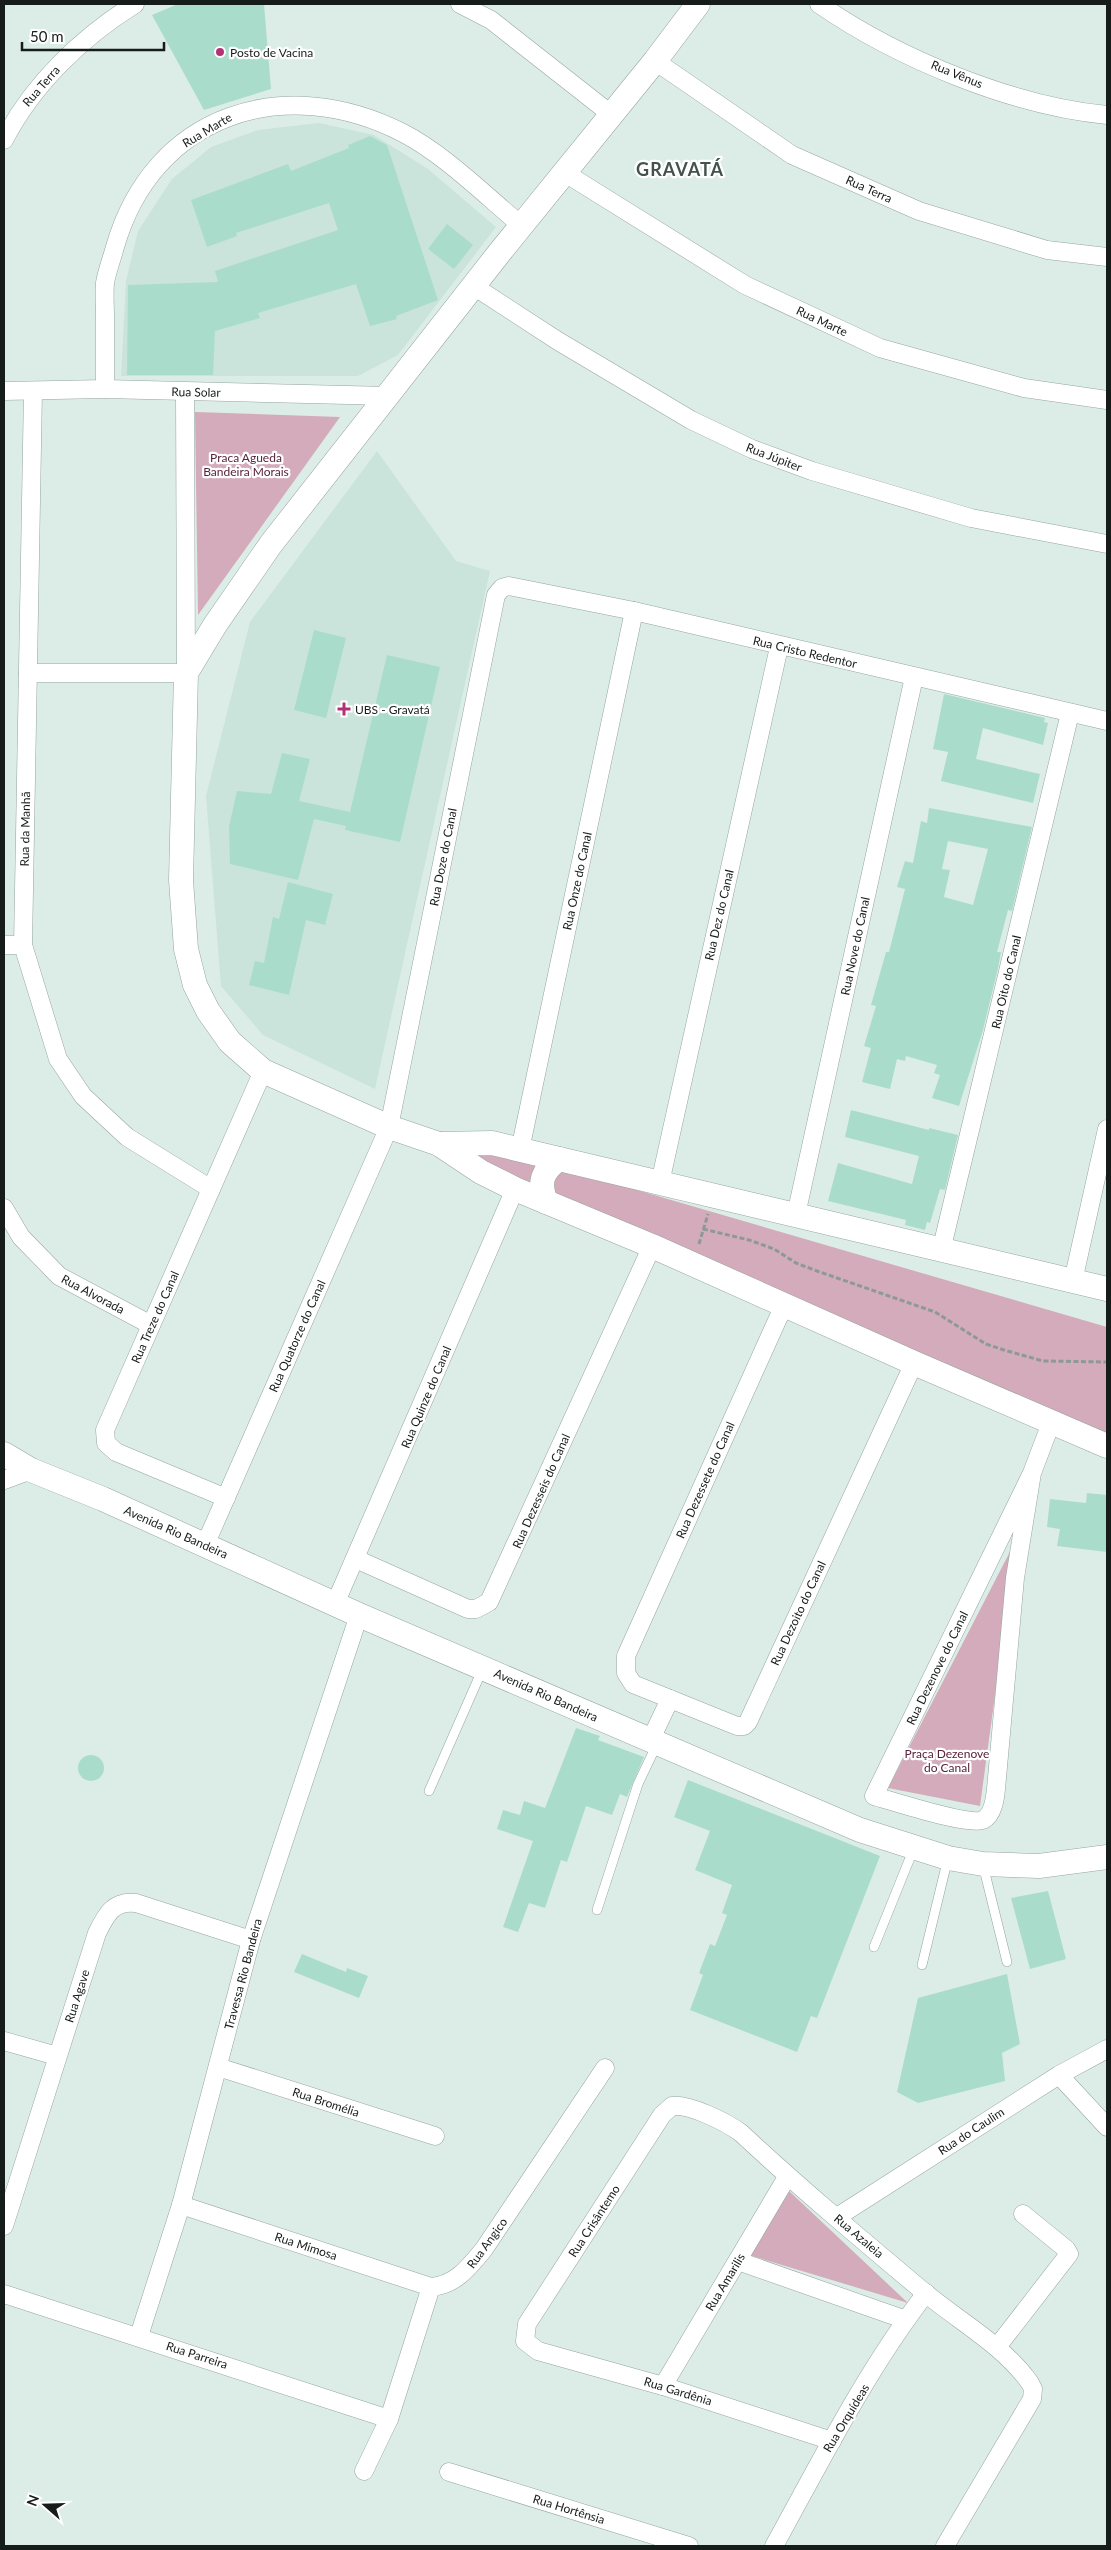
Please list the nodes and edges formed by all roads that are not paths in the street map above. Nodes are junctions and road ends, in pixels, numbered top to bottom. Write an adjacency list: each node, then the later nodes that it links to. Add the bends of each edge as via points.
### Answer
1 (135, 4): 8 (street, Rua Terra, via 104,23 57,67 18,114)
2 (460, 4): 6 (street, via 491,20)
3 (698, 4): 5 (street)
4 (819, 4): 7 (street, Rua Vênus, via 849,24 954,76 1026,99)
5 (655, 61): 6 (street); 11 (street, Rua Terra, via 792,155 919,211 1047,250)
6 (612, 115): 9 (street)
7 (1107, 115)
8 (4, 140)
9 (565, 173): 10 (street); 18 (street, Rua Marte, via 745,285 880,348 1024,388)
10 (522, 226): 12 (street); 13 (street, Rua Marte, via 432,151 404,133 370,118 305,106 268,106 232,114 160,161 139,189 123,219 105,283)
11 (1107, 257)
12 (475, 287): 17 (street); 19 (street, Rua Júpiter, via 691,420 752,449 812,471 971,518)
13 (105, 389): 15 (street, Rua Solar); 16 (street, Rua Solar)
14 (4, 391): 15 (street, Rua Solar)
15 (33, 391): 24 (street, Rua da Manhã)
16 (185, 392): 17 (street, Rua Solar); 23 (street)
17 (389, 396): 23 (street, via 272,544)
18 (1107, 400)
19 (1107, 544)
20 (502, 588): 21 (street, Rua Cristo Redentor, via 509,586); 31 (street, Rua Doze do Canal, via 496,595)
21 (634, 612): 22 (street, Rua Cristo Redentor); 34 (street, Rua Onze do Canal)
22 (779, 647): 25 (street, Rua Cristo Redentor); 36 (street, Rua Dez do Canal)
23 (186, 673): 24 (street); 30 (street, via 181,880 186,949 195,985 208,1011 230,1042)
24 (28, 674): 29 (street, Rua da Manhã)
25 (914, 677): 26 (street, Rua Cristo Redentor); 41 (street, Rua Nove do Canal)
26 (1070, 713): 27 (street, Rua Cristo Redentor); 43 (street, Rua Oito do Canal)
27 (1107, 722)
28 (4, 945): 29 (street)
29 (23, 945): 37 (street, Rua da Manhã, via 58,1059 83,1096 128,1138)
30 (263, 1071): 31 (street); 37 (street, Rua Treze do Canal)
31 (388, 1127): 33 (street); 55 (street, Rua Quatorze do Canal)
32 (1107, 1129): 44 (street)
33 (438, 1144): 34 (street, via 492,1143); 38 (street)
34 (520, 1150): 35 (street)
35 (559, 1159): 36 (street); 39 (street, via 547,1167 542,1177 540,1188)
36 (660, 1183): 41 (street)
37 (211, 1189): 47 (street, Rua Treze do Canal)
38 (515, 1189): 39 (street); 57 (street, Rua Quinze do Canal)
39 (546, 1202): 42 (street)
40 (4, 1208): 47 (street, Rua Alvorada, via 21,1237 59,1276)
41 (796, 1215): 43 (street)
42 (652, 1246): 46 (street); 57 (street, Rua Dezesseis do Canal, via 489,1602 476,1609 468,1609)
43 (941, 1251): 44 (street)
44 (1073, 1282): 45 (street)
45 (1107, 1289)
46 (784, 1305): 48 (street); 60 (street, Rua Dezessete do Canal)
47 (151, 1325): 55 (street, Rua Treze do Canal, via 105,1430 106,1443 116,1452)
48 (914, 1364): 49 (street); 62 (street, Rua Dezoito do Canal, via 748,1722 737,1726)
49 (1051, 1423): 50 (street); 53 (street, Rua Dezenove do Canal)
50 (1107, 1446)
51 (4, 1454): 52 (street, Avenida Rio Bandeira)
52 (31, 1470): 54 (street); 56 (street, Avenida Rio Bandeira)
53 (1032, 1473): 53 (street, Rua Dezenove do Canal, via 952,1639 874,1796 952,1817 977,1821 989,1815 996,1789 1015,1578)
54 (4, 1480)
55 (226, 1498): 56 (street, Rua Quatorze do Canal)
56 (205, 1545): 58 (street, Avenida Rio Bandeira)
57 (356, 1559): 58 (street, Rua Quinze do Canal)
58 (335, 1604): 59 (street, Avenida Rio Bandeira)
59 (360, 1615): 61 (street, Avenida Rio Bandeira); 70 (street, Travessa Rio Bandeira)
60 (626, 1656): 62 (street, Rua Dezoito do Canal, via 626,1673 633,1684)
61 (483, 1668): 63 (street, Avenida Rio Bandeira); 64 (lane)
62 (670, 1699): 63 (street)
63 (654, 1742): 65 (street, Avenida Rio Bandeira, via 860,1830); 69 (lane)
64 (429, 1791)
65 (914, 1848): 66 (street, Avenida Rio Bandeira); 71 (lane)
66 (948, 1858): 68 (street, Avenida Rio Bandeira); 73 (lane)
67 (1107, 1858): 68 (street, Avenida Rio Bandeira, via 1039,1866)
68 (983, 1864): 72 (lane)
69 (597, 1910)
70 (251, 1940): 76 (street, Rua Agave, via 136,1903 118,1904 106,1915 97,1933); 77 (street, Travessa Rio Bandeira)
71 (874, 1947)
72 (1007, 1962)
73 (922, 1965)
74 (4, 2041): 76 (street)
75 (1107, 2049): 79 (street, Rua do Caulim)
76 (57, 2056): 87 (street, Rua Agave)
77 (218, 2067): 82 (street, Rua Bromélia); 84 (street, Travessa Rio Bandeira)
78 (605, 2068): 89 (street, Rua Angico, via 484,2249 453,2281)
79 (1059, 2075): 81 (street); 86 (street, Rua do Caulim)
80 (672, 2106): 83 (street, Rua Azaleia, via 684,2106 732,2127); 94 (street, Rua Crisântemo, via 662,2115 527,2324)
81 (1107, 2127)
82 (435, 2136)
83 (787, 2177): 86 (street, Rua Azaleia); 88 (street, Rua Amarilis)
84 (181, 2205): 89 (street, Rua Mimosa); 93 (street, Travessa Rio Bandeira)
85 (1023, 2214): 95 (street, via 1069,2254)
86 (837, 2217): 91 (street, Rua Azaleia)
87 (4, 2226)
88 (738, 2261): 92 (street); 96 (street, Rua Amarilis)
89 (430, 2287): 97 (street)
90 (4, 2294): 93 (street, Rua Parreira)
91 (926, 2294): 92 (street, Rua Orquídeas); 95 (street, Rua Azaleia)
92 (906, 2320): 98 (street, Rua Orquídeas)
93 (139, 2336): 97 (street, Rua Parreira)
94 (525, 2341): 96 (street, Rua Gardênia, via 538,2351)
95 (997, 2347): 103 (street, Rua Azaleia, via 1027,2378 1033,2389 1032,2399)
96 (663, 2386): 98 (street, Rua Gardênia)
97 (389, 2419): 99 (street)
98 (832, 2441): 102 (street, Rua Orquídeas)
99 (364, 2471)
100 (449, 2472): 101 (street, Rua Hortênsia)
101 (689, 2546)
102 (774, 2546)
103 (945, 2546)

